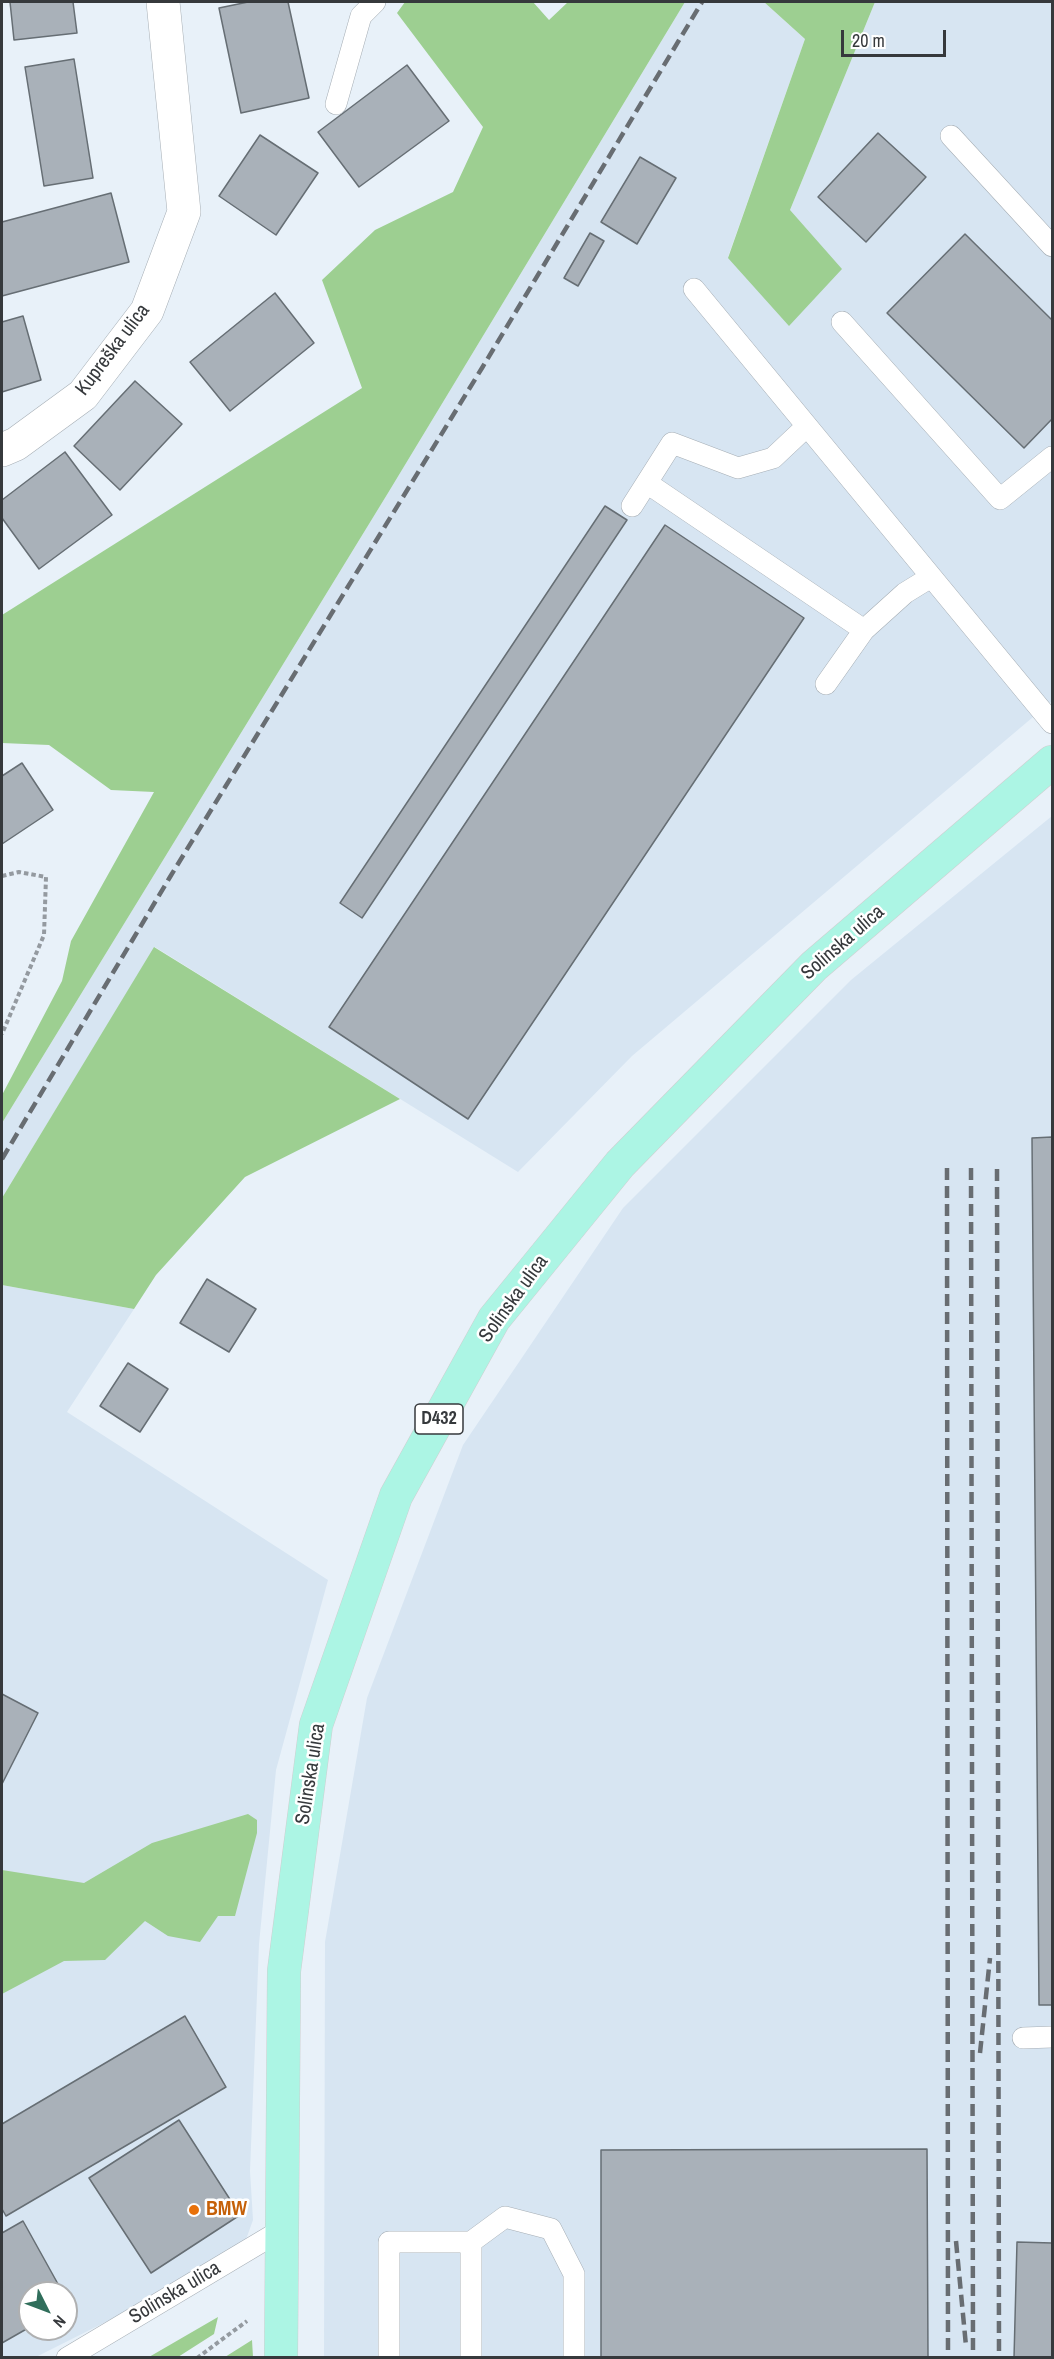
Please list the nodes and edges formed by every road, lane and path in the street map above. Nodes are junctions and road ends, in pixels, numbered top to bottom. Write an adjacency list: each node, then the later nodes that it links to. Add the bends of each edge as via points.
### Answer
1 (163, 2): 9 (street, Kupreška ulica, via 183,213 147,311 83,395)
2 (375, 2): 3 (lane, via 361,16)
3 (336, 104)
4 (951, 136): 5 (lane)
5 (1053, 246)
6 (694, 289): 8 (lane)
7 (842, 322): 10 (lane, via 1000,499)
8 (807, 426): 11 (lane, via 773,458 738,468 672,443); 13 (lane)
9 (2, 450)
10 (1053, 457)
11 (647, 483): 12 (lane); 14 (lane)
12 (632, 506)
13 (931, 577): 14 (lane, via 905,593); 16 (lane)
14 (864, 630): 15 (lane)
15 (826, 684)
16 (1053, 723)
17 (1053, 762): 22 (main road, Solinska ulica / D432, via 814,966 620,1164 494,1319 396,1496 316,1725 284,1971)
18 (2, 876): 19 (path, via 20,872 46,877 44,935)
19 (2, 1034)
20 (1053, 2037): 21 (lane)
21 (1023, 2038)
22 (283, 2229): 24 (main road, Solinska ulica / D432); 25 (lane, Solinska ulica)
23 (471, 2242): 28 (lane, via 389,2242); 29 (lane); 30 (lane, via 505,2217 551,2229 574,2274)
24 (281, 2296): 26 (path); 27 (main road, Solinska ulica / D432)
25 (68, 2358)
26 (197, 2358)
27 (281, 2358)
28 (389, 2358)
29 (471, 2358)
30 (574, 2358)

